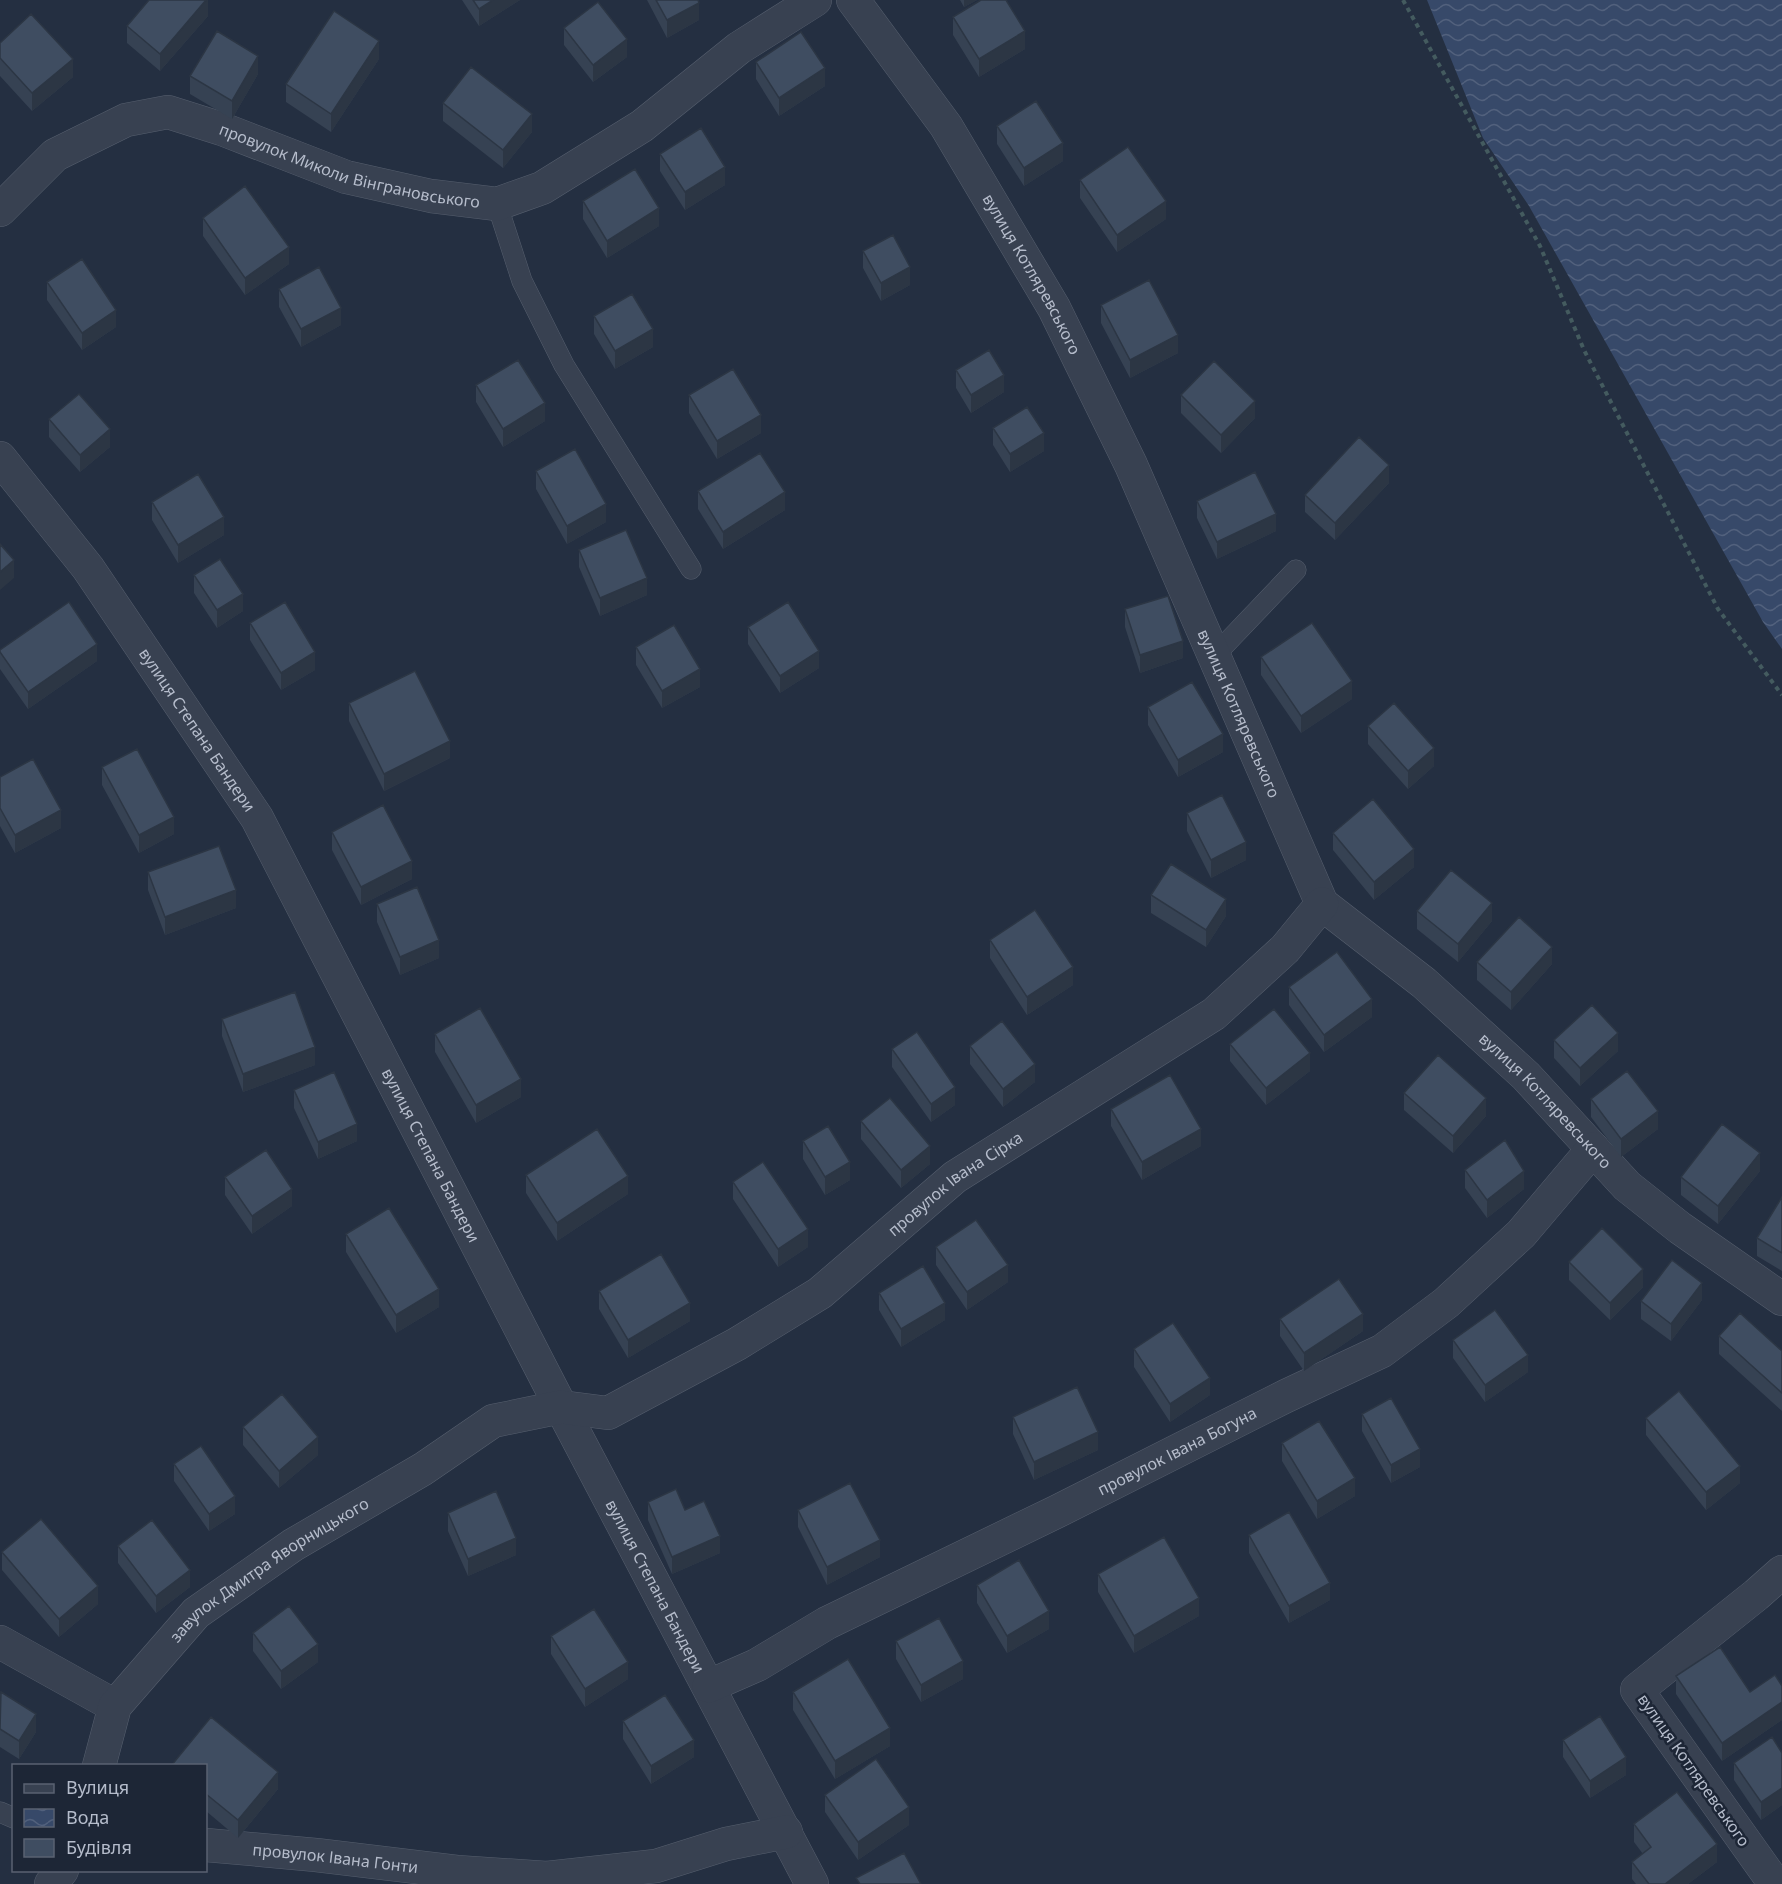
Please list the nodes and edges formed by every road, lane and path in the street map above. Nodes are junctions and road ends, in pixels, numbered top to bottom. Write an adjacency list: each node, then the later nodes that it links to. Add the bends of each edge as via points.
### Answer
1 (815, 0): 4 (street, провулок Миколи Вінграновського, via 739,48 642,126 542,188)
2 (853, 0): 9 (street, вулиця Котляревського, via 946,126 1054,308 1131,465)
3 (1403, 0): 10 (path, via 1540,246 1584,350 1718,609)
4 (497, 204): 5 (street, провулок Миколи Вінграновського, via 431,196 346,177 168,112 126,120 55,155); 7 (lane, via 522,281 564,365)
5 (0, 210)
6 (0, 458): 14 (street, вулиця Степана Бандери, via 88,568 257,818)
7 (691, 569)
8 (1296, 570): 9 (lane)
9 (1214, 656): 11 (street, вулиця Котляревського)
10 (1782, 695)
11 (1323, 904): 12 (street, вулиця Котляревського, via 1424,983 1526,1076); 14 (street, провулок Івана Сірка, via 1285,949 1214,1014 955,1177 820,1293 737,1344 608,1413)
12 (1593, 1149): 13 (street, вулиця Котляревського, via 1626,1186); 17 (street, провулок Івана Богуна, via 1521,1233 1446,1303 1382,1352 827,1623 757,1665)
13 (1782, 1299)
14 (561, 1407): 17 (street, вулиця Степана Бандери); 18 (street, завулок Дмитра Яворницького, via 493,1421 423,1469 293,1545 196,1613)
15 (1782, 1572): 27 (street, вулиця Котляревського, via 1637,1690)
16 (0, 1642): 18 (street)
17 (709, 1686): 20 (street, вулиця Степана Бандери)
18 (115, 1706): 19 (street)
19 (100, 1764)
20 (786, 1833): 23 (street, провулок Івана Гонти, via 726,1844); 26 (street, вулиця Степана Бандери)
21 (207, 1845): 24 (street, провулок Івана Гонти)
22 (60, 1872): 25 (street)
23 (653, 1875): 24 (street, провулок Івана Гонти)
24 (544, 1881)
25 (51, 1884)
26 (812, 1884)
27 (1775, 1884)

